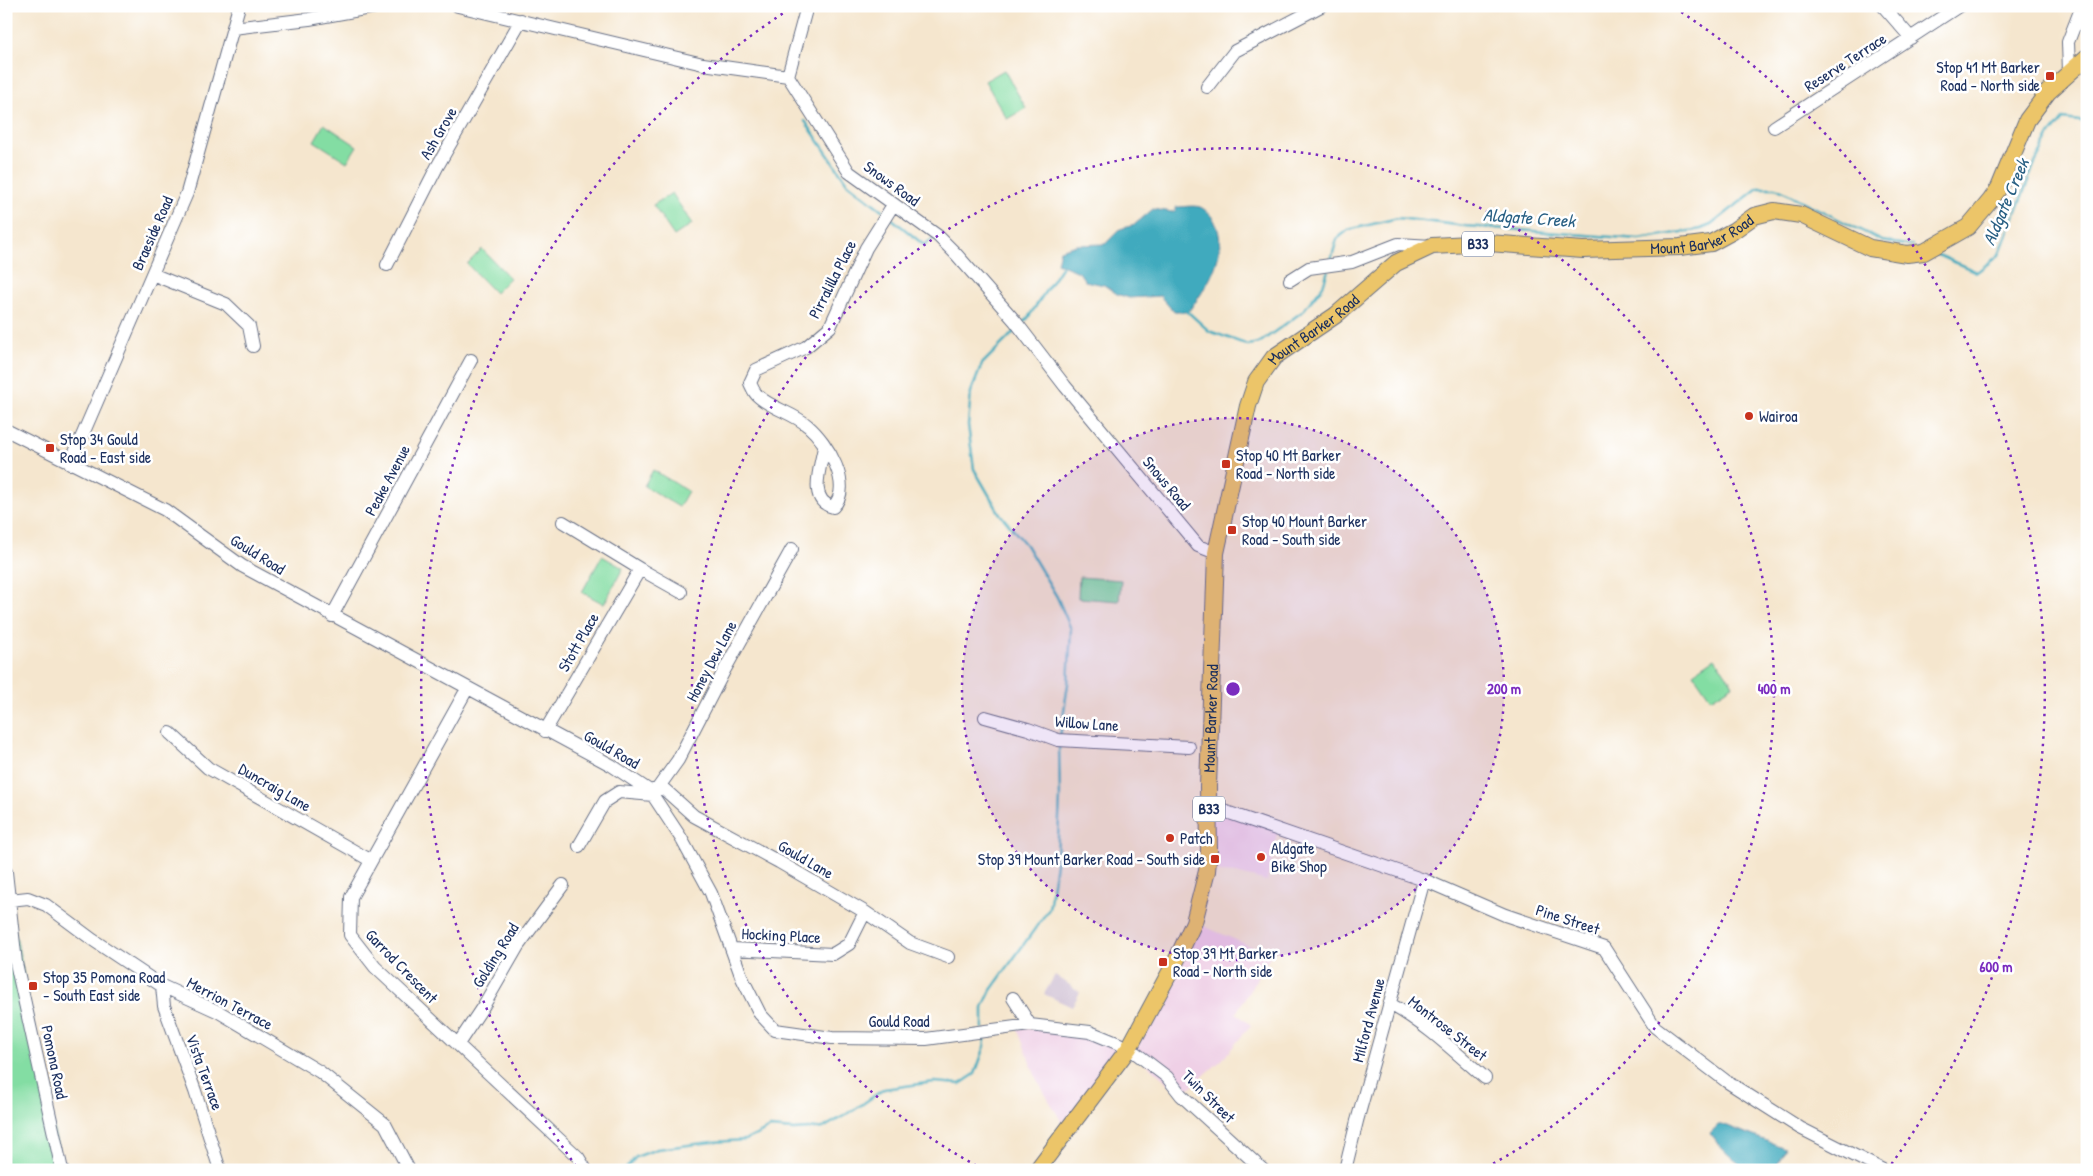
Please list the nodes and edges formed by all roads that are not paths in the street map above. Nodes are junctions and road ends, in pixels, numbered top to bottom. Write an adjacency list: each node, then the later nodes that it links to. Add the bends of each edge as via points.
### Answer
1 (239, 6): 10 (street, Braeside Road)
2 (381, 6): 10 (street)
3 (458, 6): 9 (street)
4 (807, 6): 14 (street)
5 (1321, 6): 15 (street, via 1235,50)
6 (1883, 6): 11 (street)
7 (1959, 6): 11 (street, Reserve Terrace)
8 (2082, 6): 13 (street, via 2068,42)
9 (521, 20): 14 (street, via 703,64); 19 (street, Ash Grove, via 437,167)
10 (232, 28): 20 (street, Braeside Road, via 187,193)
11 (1911, 38): 16 (street, Reserve Terrace)
12 (2087, 56): 13 (main road, Mount Barker Road / B33)
13 (2070, 72): 18 (main road, Mount Barker Road / B33, via 2048,92 2027,120 1999,188 1990,201 1968,227 1924,252 1907,254 1870,248 1801,215 1774,210 1754,216 1712,243 1680,248 1583,250 1489,243)
14 (788, 76): 17 (street, Snows Road, via 849,172)
15 (1207, 87)
16 (1774, 128)
17 (893, 204): 25 (street, Pirralilla Place, via 866,248 830,326 806,347 756,370 750,383 757,396 818,434); 29 (street, Snows Road, via 938,236 1019,326 1198,546)
18 (1432, 246): 21 (street, via 1398,244 1352,262 1309,268); 29 (main road, Mount Barker Road / B33, via 1396,263 1336,315 1274,357 1256,382)
19 (387, 265)
20 (152, 274): 22 (street, via 226,304 249,326); 26 (street, Braeside Road)
21 (1290, 280)
22 (253, 346)
23 (471, 360): 32 (street, Peake Avenue)
24 (6, 430): 26 (street, Gould Road)
25 (824, 447)
26 (70, 464): 32 (street, Gould Road, via 165,510 242,566)
27 (563, 522): 30 (street)
28 (792, 549): 38 (street, Honey Dew Lane, via 678,760)
29 (1216, 553): 39 (main road, Mount Barker Road / B33)
30 (640, 569): 31 (street); 35 (street, Stott Place)
31 (681, 592)
32 (332, 616): 33 (street, Gould Road)
33 (466, 688): 35 (street, Gould Road); 41 (street, Garrod Crescent)
34 (985, 718): 37 (street, Willow Lane, via 1062,740)
35 (545, 731): 38 (street, Gould Road)
36 (170, 733): 41 (street, Duncraig Lane, via 208,768)
37 (1189, 746)
38 (653, 791): 40 (street, via 619,792 605,801); 46 (street, Gould Lane, via 665,790 694,816); 47 (street, Gould Road, via 711,893)
39 (1209, 806): 43 (street, Pine Street); 54 (main road, Mount Barker Road / B33, via 1207,871 1194,922)
40 (578, 846)
41 (370, 860): 53 (street, Garrod Crescent, via 351,897 350,935 376,967)
42 (6, 872): 45 (street, Pomona Road)
43 (1424, 880): 51 (street, Milford Avenue); 63 (street, Pine Street, via 1505,915 1604,948 1655,1026 1726,1081 1800,1128)
44 (563, 885): 53 (street, Golding Road, via 518,946)
45 (10, 900): 49 (street, Merrion Terrace, via 28,898 46,905); 57 (street, Pomona Road, via 16,963)
46 (865, 912): 47 (street, Hocking Place, via 849,944 833,954); 48 (street, Gould Lane, via 910,943)
47 (732, 949): 52 (street, Gould Road, via 760,1014 775,1030 851,1038 926,1039)
48 (948, 958)
49 (162, 986): 58 (street, Vista Terrace, via 164,1006); 59 (street, Merrion Terrace, via 219,1012 320,1072 384,1124)
50 (1013, 998): 52 (street)
51 (1390, 1004): 55 (street, Montrose Street, via 1440,1039); 62 (street, Milford Avenue)
52 (1030, 1025): 54 (street, Gould Road, via 1090,1032)
53 (458, 1044): 60 (street, Garrod Crescent, via 578,1157)
54 (1129, 1048): 56 (main road, Mount Barker Road / B33); 61 (street, Twin Street, via 1167,1076 1181,1095)
55 (1485, 1078)
56 (1041, 1168)
57 (62, 1170)
58 (220, 1170)
59 (409, 1170)
60 (586, 1170)
61 (1263, 1170)
62 (1346, 1170)
63 (1883, 1170)

